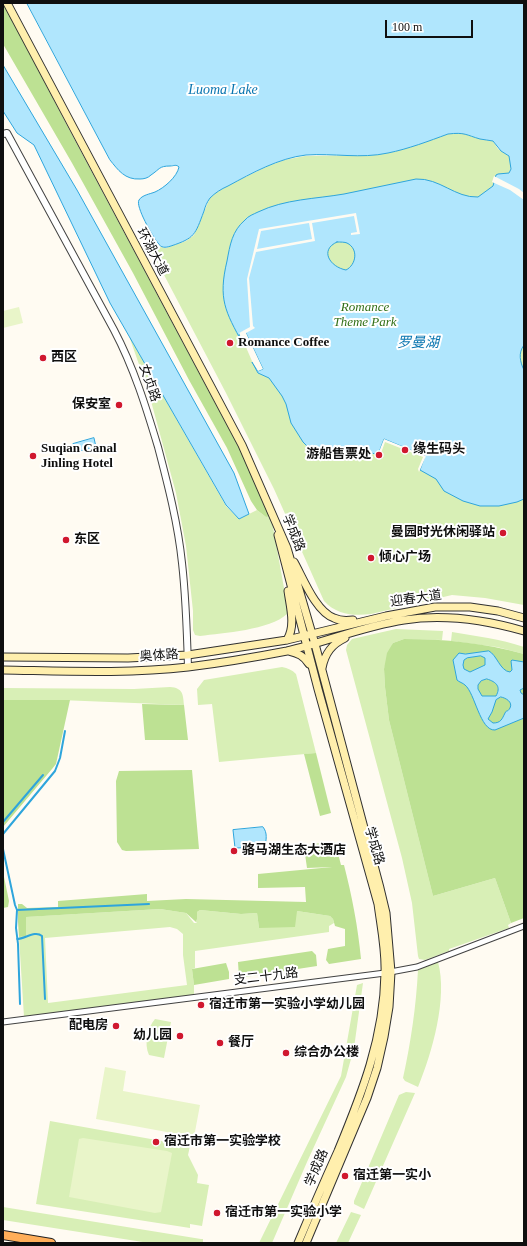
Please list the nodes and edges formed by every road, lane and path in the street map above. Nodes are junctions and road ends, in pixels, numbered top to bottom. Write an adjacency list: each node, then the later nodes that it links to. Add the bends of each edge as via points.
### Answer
1 (7, 3): 3 (main road, 环湖大道, via 242,445)
2 (5, 134): 15 (street, 女贞路, via 124,348 142,393 162,462 178,535 185,592)
3 (272, 514): 4 (main road, 学成路)
4 (284, 548): 6 (main road, via 321,609 333,618 344,621); 9 (main road, 学成路); 10 (main road, 学成路); 11 (main road, via 291,611 291,630)
5 (524, 618): 6 (main road, 迎春大道, via 498,611 456,606 435,607)
6 (371, 619): 9 (main road, 迎春大道)
7 (372, 627): 8 (main road, 迎春大道, via 405,620 447,618 476,620); 12 (main road, 迎春大道); 20 (main road, via 338,642 329,649)
8 (524, 631)
9 (312, 634): 10 (main road, 奥体路); 12 (main road, 学成路)
10 (304, 636): 11 (main road, 奥体路); 13 (main road, 学成路)
11 (287, 640): 15 (main road, 奥体路)
12 (315, 644): 13 (main road, 奥体路); 20 (main road, 学成路)
13 (306, 646): 14 (main road, 奥体路); 19 (main road, 学成路)
14 (287, 651): 17 (main road, 奥体路); 19 (main road, via 298,653 306,659)
15 (188, 655): 16 (main road, 奥体路, via 128,658); 17 (street, 女贞路)
16 (3, 657)
17 (188, 667): 18 (main road, 奥体路, via 109,671)
18 (3, 670)
19 (313, 670): 22 (main road, 学成路, via 378,904)
20 (322, 670): 22 (main road, 学成路, via 386,913)
21 (524, 926): 22 (street, 支二十九路, via 417,967)
22 (388, 972): 23 (street, 支二十九路); 26 (main road, 学成路, via 379,1033 370,1067 354,1112); 27 (main road, 学成路, via 389,1007 377,1068 367,1098)
23 (3, 1022)
24 (3, 1235): 25 (highway)
25 (51, 1243)
26 (298, 1243)
27 (306, 1243)

